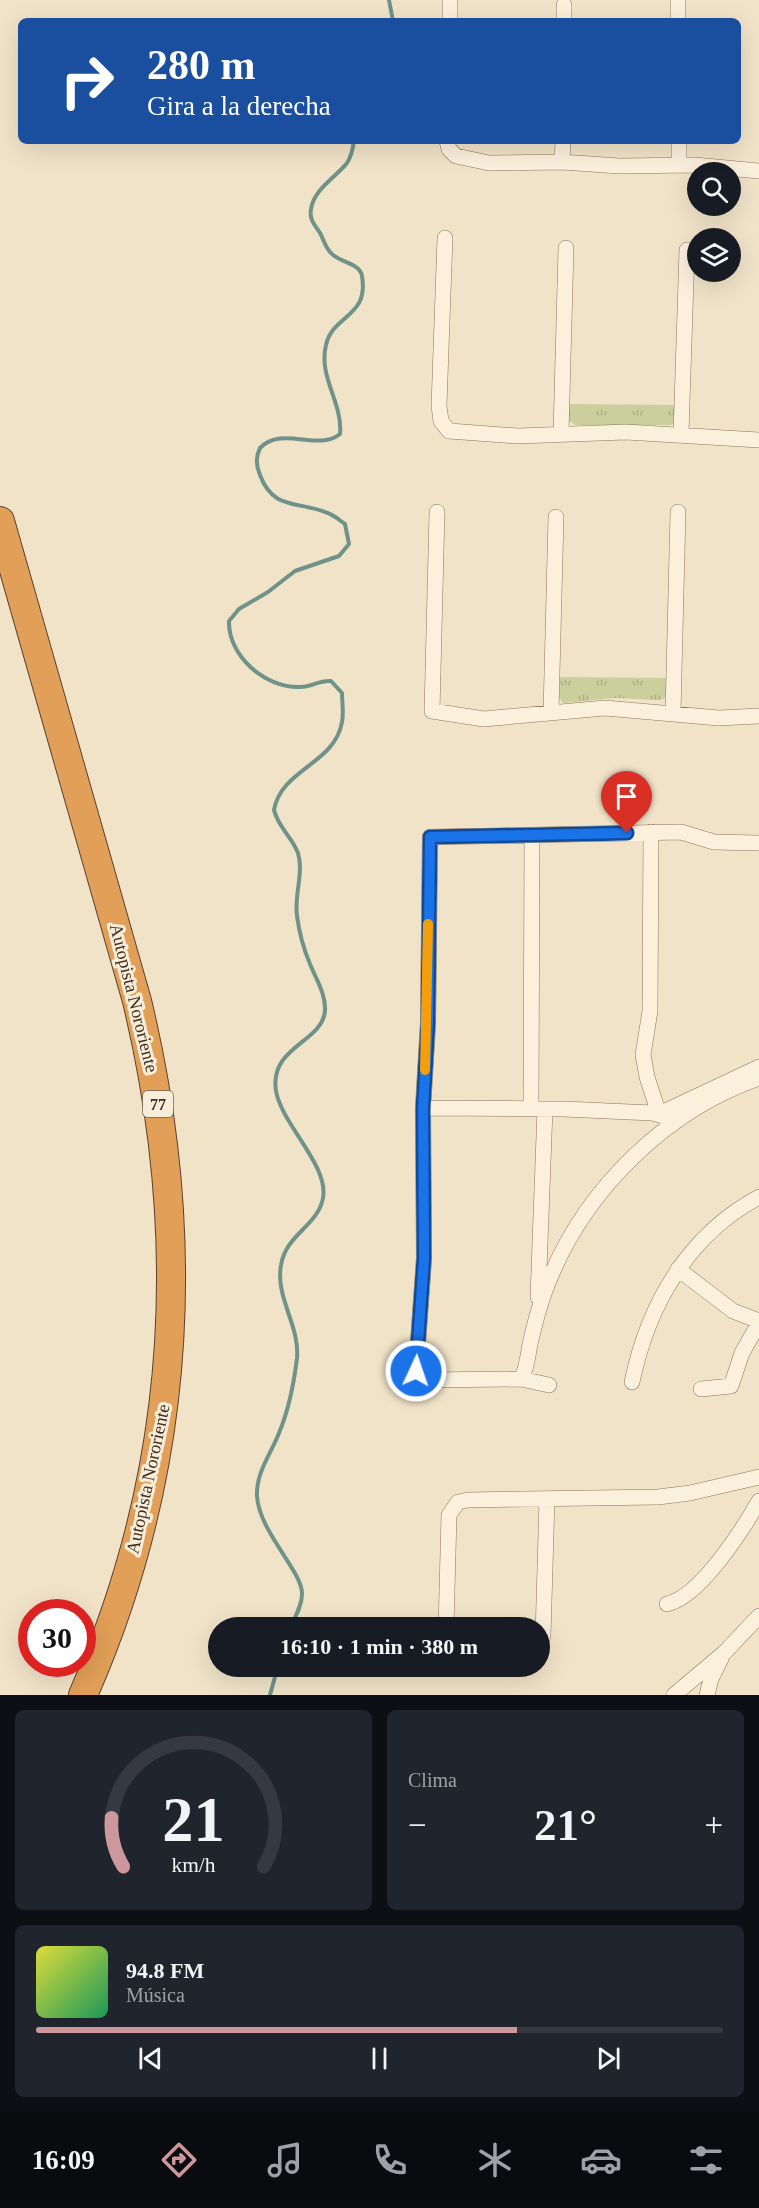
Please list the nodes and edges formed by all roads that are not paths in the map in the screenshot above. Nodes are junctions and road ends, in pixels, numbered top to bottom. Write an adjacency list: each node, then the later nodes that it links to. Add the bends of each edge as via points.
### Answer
1 (450, 0): 4 (street)
2 (678, 2): 6 (street)
3 (564, 5): 5 (street)
4 (450, 18)
5 (564, 18)
6 (678, 18)
7 (448, 144): 10 (street, via 452,153 476,161)
8 (563, 144): 10 (street)
9 (679, 144): 11 (street)
10 (562, 162): 11 (street)
11 (679, 165): 12 (street)
12 (759, 171)
13 (445, 238): 16 (street, via 439,406 443,425 453,432 486,435)
14 (566, 248): 16 (street)
15 (687, 250): 17 (street)
16 (561, 433): 17 (street)
17 (681, 434): 18 (street)
18 (759, 441)
19 (437, 512): 24 (street, via 432,711 490,719)
20 (678, 512): 25 (street)
21 (556, 517): 24 (street)
22 (0, 520): 57 (highway, Autopista Nororiente / 77, via 137,1000 154,1078 170,1208 173,1285 169,1367 159,1445 132,1558)
23 (0, 584): 50 (highway, Autopista Nororiente / 77, via 123,1017 140,1104 153,1220 156,1282 144,1420 122,1524)
24 (551, 712): 25 (street, via 615,708)
25 (673, 713): 26 (street, via 719,718)
26 (759, 716)
27 (651, 832): 28 (street); 29 (street, via 692,834 714,842); 34 (street, via 650,1011 643,1054)
28 (532, 835): 32 (street, via 430,837); 33 (street)
29 (759, 843)
30 (759, 1067): 34 (street)
31 (759, 1078): 35 (street)
32 (423, 1108): 33 (street); 42 (street, via 424,1258 416,1371 427,1380)
33 (538, 1108): 34 (street); 37 (street)
34 (659, 1114): 35 (street)
35 (675, 1122): 38 (street, via 633,1157 600,1194)
36 (759, 1197): 39 (street, via 720,1224)
37 (541, 1258): 38 (street, via 544,1265); 40 (street)
38 (555, 1267): 40 (street)
39 (678, 1269): 41 (street, via 733,1311); 43 (street, via 650,1320)
40 (536, 1318): 42 (street)
41 (759, 1322): 45 (street, via 742,1353 731,1386)
42 (521, 1379): 44 (street)
43 (633, 1382)
44 (549, 1385)
45 (701, 1389)
46 (759, 1477): 47 (street, via 674,1496)
47 (547, 1499): 52 (street, via 468,1500 453,1506 449,1515); 53 (street)
48 (759, 1501): 49 (street, via 703,1578 686,1595)
49 (667, 1604)
50 (96, 1609)
51 (759, 1616): 54 (street)
52 (446, 1617)
53 (544, 1617)
54 (724, 1653): 58 (street); 59 (street)
55 (71, 1677): 56 (highway)
56 (63, 1695)
57 (83, 1695)
58 (674, 1695)
59 (707, 1695)

